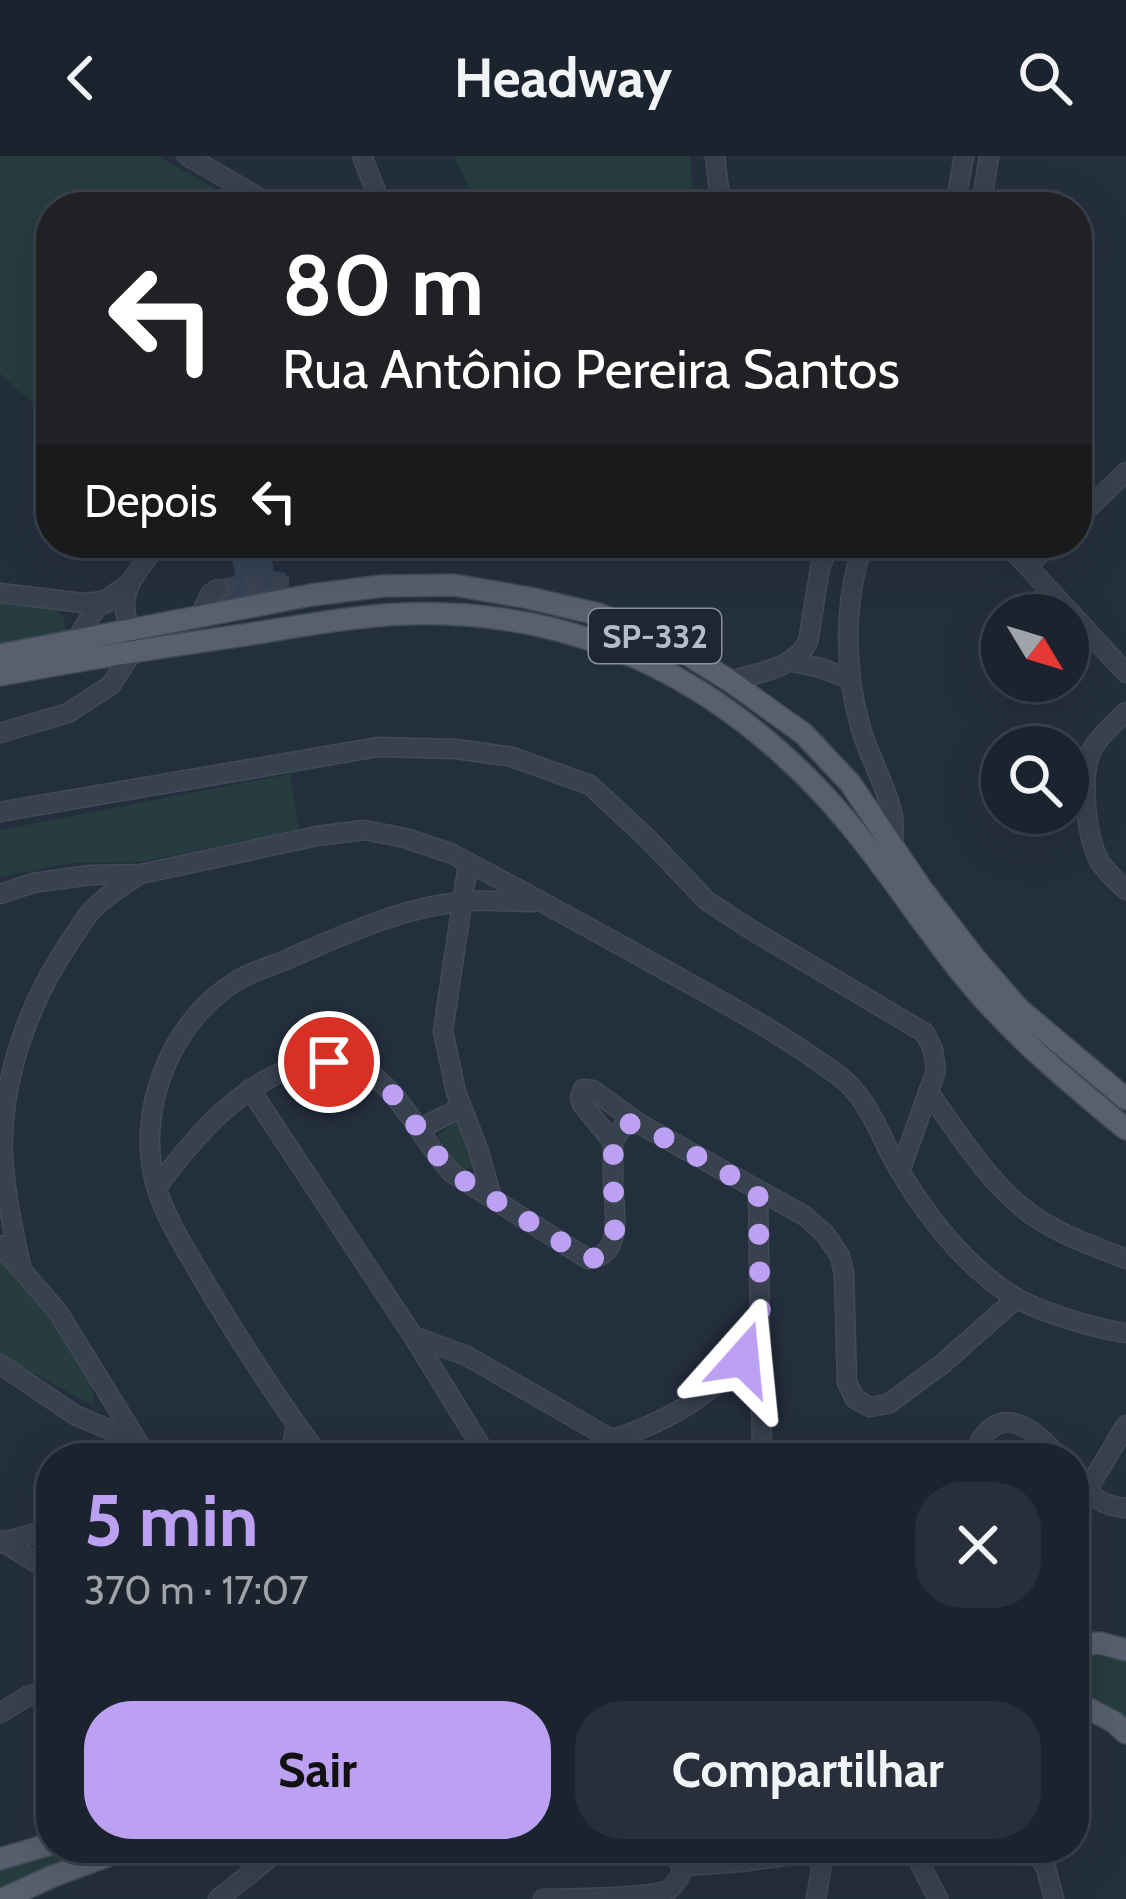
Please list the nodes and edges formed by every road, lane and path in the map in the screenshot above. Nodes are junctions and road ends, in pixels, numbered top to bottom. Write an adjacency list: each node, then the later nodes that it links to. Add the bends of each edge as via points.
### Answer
1 (187, 156): 6 (street)
2 (362, 156): 7 (street)
3 (715, 156): 8 (street)
4 (964, 156): 9 (street)
5 (989, 156): 10 (street)
6 (249, 192)
7 (376, 192)
8 (719, 192)
9 (958, 192)
10 (983, 192)
11 (1126, 472): 12 (street)
12 (1092, 505)
13 (148, 558): 19 (street)
14 (824, 558): 28 (street)
15 (860, 558): 30 (street)
16 (1020, 558): 18 (street)
17 (1036, 558): 18 (street)
18 (1028, 566): 34 (street)
19 (131, 582): 24 (street); 27 (street)
20 (289, 585): 23 (street)
21 (218, 589): 26 (street)
22 (0, 593): 25 (street)
23 (311, 596): 26 (main road, SP-332); 36 (main road, SP-332, via 454,585 529,598 661,638)
24 (104, 601): 25 (street); 27 (street); 29 (street, via 85,623)
25 (63, 603): 29 (street)
26 (200, 616): 27 (main road, SP-332)
27 (131, 640): 29 (main road, SP-332); 38 (street, via 111,685 68,713); 55 (main road, SP-332, via 458,615 532,624 643,659 719,702 778,750 868,845 1004,1021)
28 (808, 642): 30 (street); 32 (street)
29 (80, 649): 31 (main road, SP-332); 33 (main road, SP-332)
30 (848, 650): 35 (street)
31 (0, 655)
32 (793, 662): 35 (street); 36 (street)
33 (0, 674)
34 (1126, 674)
35 (849, 680): 40 (street, via 893,816)
36 (730, 681): 40 (main road, SP-332, via 804,734)
37 (1126, 712): 44 (street, via 1093,748 1086,795 1092,844)
38 (0, 733)
39 (0, 812): 50 (street, via 378,747 512,758 590,785 707,901 925,1034 936,1071)
40 (893, 846): 51 (main road, SP-332, via 1019,1010)
41 (468, 863): 43 (street, via 364,830); 46 (street); 47 (street)
42 (91, 874): 43 (street); 45 (street); 48 (street)
43 (141, 874): 48 (street)
44 (1126, 890)
45 (0, 894)
46 (461, 902): 47 (street); 52 (street, via 443,1031); 58 (street, via 336,938 213,999 159,1080 151,1145)
47 (538, 902): 57 (street, via 845,1080)
48 (94, 908): 63 (street, via 42,989 18,1045 2,1150)
49 (250, 1089): 54 (street, via 311,1063 357,1064); 58 (street); 66 (street)
50 (928, 1091): 57 (street); 62 (street, via 1027,1212)
51 (1126, 1099)
52 (461, 1108): 54 (street); 60 (street)
53 (638, 1123): 56 (street, via 623,1126); 56 (street, via 583,1089 582,1105); 59 (street)
54 (419, 1129): 60 (street, via 452,1173)
55 (1126, 1129)
56 (614, 1142): 60 (street, via 616,1223 598,1258)
57 (900, 1171): 64 (street, via 938,1226)
58 (157, 1187): 71 (street, via 184,1247)
59 (758, 1191): 64 (street, via 805,1216 840,1256 847,1382 870,1407 888,1404 941,1365); 67 (street)
60 (492, 1197)
61 (0, 1245): 63 (street)
62 (1126, 1258)
63 (21, 1266): 75 (street, via 58,1312)
64 (1016, 1298): 65 (street)
65 (1126, 1334)
66 (413, 1336): 68 (street); 70 (street)
67 (761, 1340): 73 (street, via 699,1400); 80 (street)
68 (467, 1356): 70 (street); 73 (street)
69 (0, 1364): 74 (street)
70 (436, 1375): 78 (street)
71 (296, 1425): 76 (street); 77 (street)
72 (1126, 1425): 83 (street)
73 (614, 1439): 79 (street)
74 (127, 1443)
75 (136, 1443)
76 (293, 1443)
77 (310, 1443)
78 (479, 1443)
79 (620, 1443)
80 (762, 1443)
81 (979, 1443): 82 (street, via 1005,1420)
82 (1046, 1443)
83 (1089, 1472)
84 (1089, 1491): 85 (street)
85 (1126, 1508)
86 (36, 1532): 87 (street)
87 (1, 1541): 88 (street)
88 (36, 1563)
89 (1089, 1644): 90 (main road)
90 (1126, 1650)
91 (36, 1693): 93 (street)
92 (1089, 1709): 94 (main road)
93 (0, 1713)
94 (1126, 1732)
95 (36, 1848): 96 (main road)
96 (0, 1859)
97 (89, 1863): 105 (main road)
98 (263, 1863): 106 (street)
99 (685, 1863): 104 (street)
100 (717, 1863): 104 (street)
101 (828, 1863): 109 (street)
102 (920, 1863): 110 (street)
103 (1043, 1863): 111 (street)
104 (690, 1866): 107 (street, via 658,1895); 108 (street)
105 (3, 1899)
106 (218, 1899)
107 (543, 1899)
108 (681, 1899)
109 (816, 1899)
110 (938, 1899)
111 (1054, 1899)

